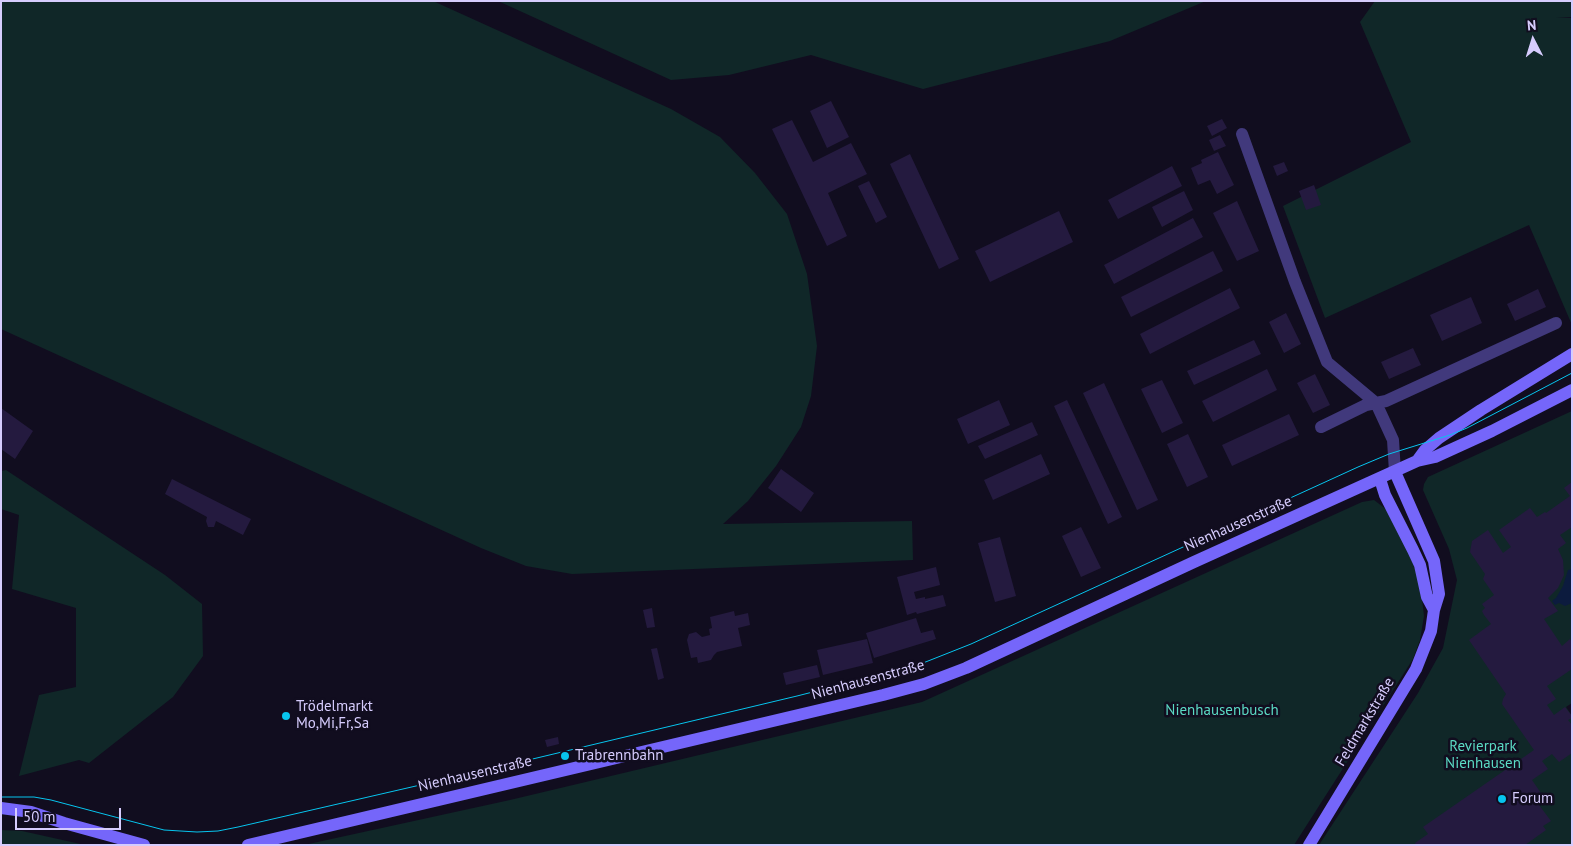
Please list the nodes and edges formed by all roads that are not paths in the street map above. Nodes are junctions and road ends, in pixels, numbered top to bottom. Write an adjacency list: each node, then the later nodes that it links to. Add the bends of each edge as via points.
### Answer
1 (1242, 134): 5 (street, via 1327,362)
2 (1556, 323): 5 (street)
3 (1572, 354): 7 (main road, via 1439,438)
4 (1572, 390): 7 (main road, via 1492,431 1435,457)
5 (1376, 403): 6 (street); 8 (street, via 1393,440)
6 (1321, 427)
7 (1417, 461): 8 (main road)
8 (1395, 472): 9 (main road, Nienhausenstraße); 10 (main road, Feldmarkstraße, via 1434,561 1439,594)
9 (1380, 479): 10 (main road, via 1420,565 1426,597); 13 (main road, Nienhausenstraße, via 966,668 924,684)
10 (1434, 610): 14 (main road, Feldmarkstraße, via 1432,632 1416,669)
11 (1, 808): 12 (main road, via 30,812)
12 (144, 845)
13 (248, 845)
14 (1309, 845)

